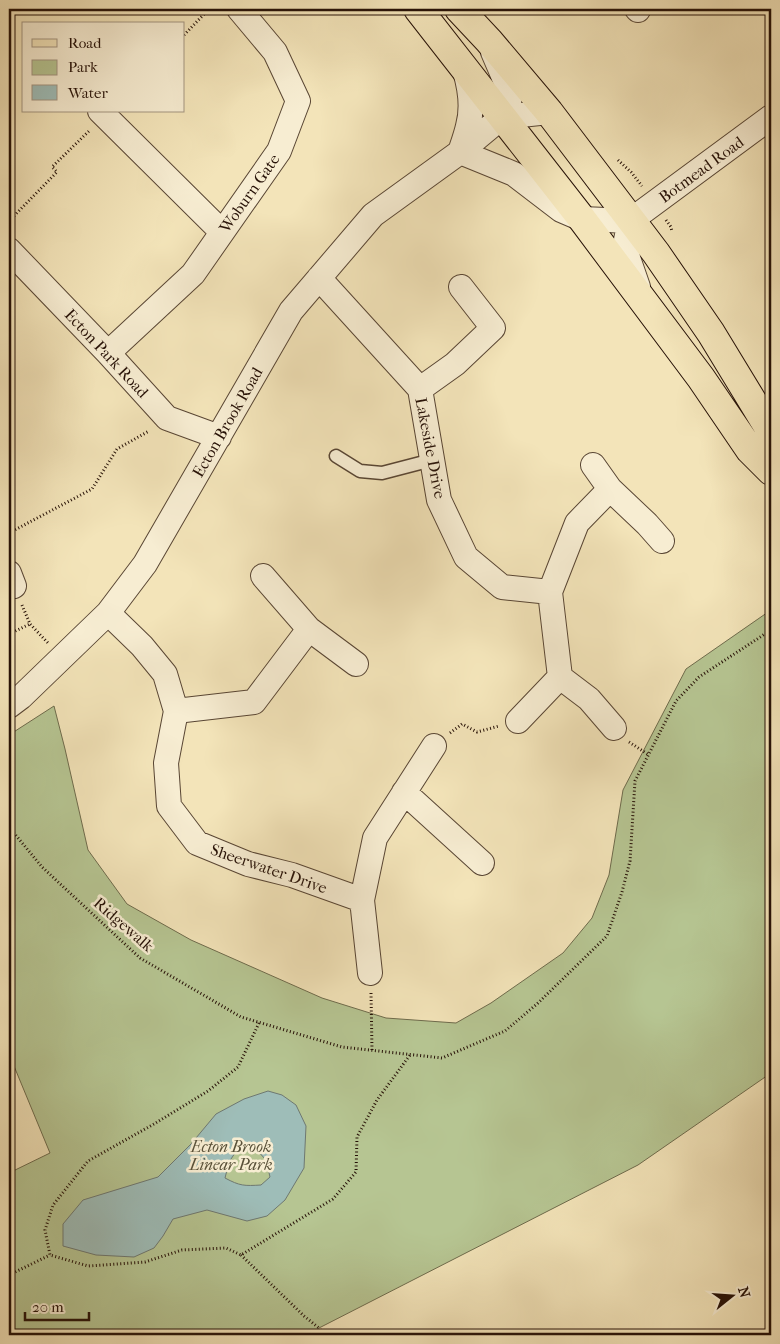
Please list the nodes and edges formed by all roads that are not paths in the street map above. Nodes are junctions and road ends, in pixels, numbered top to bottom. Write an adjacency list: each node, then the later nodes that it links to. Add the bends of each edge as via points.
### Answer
1 (239, 9): 13 (street, Woburn Gate, via 275,52 298,101 279,150)
2 (418, 9): 5 (main road)
3 (459, 9): 4 (main road)
4 (489, 41): 6 (main road); 8 (street, via 510,98)
5 (465, 71): 8 (main road); 10 (street, via 469,84 469,125)
6 (549, 112): 8 (street); 12 (main road)
7 (102, 114): 13 (street)
8 (502, 117): 10 (street, Ecton Brook Road); 11 (main road)
9 (771, 117): 12 (street, Botmead Road)
10 (460, 152): 11 (street, via 514,174 561,210); 15 (street, Ecton Brook Road, via 373,215)
11 (582, 218): 12 (street); 17 (main road)
12 (630, 221): 17 (street, via 626,240 628,258); 20 (main road, via 711,333)
13 (222, 232): 18 (street, Woburn Gate, via 193,274)
14 (10, 253): 18 (street, Ecton Park Road)
15 (319, 278): 19 (street, Lakeside Drive); 21 (street, Ecton Brook Road, via 290,311)
16 (461, 287): 19 (street, Lakeside Drive, via 493,328 455,364)
17 (641, 296): 25 (main road, via 750,450)
18 (108, 353): 21 (street, Ecton Park Road, via 167,418)
19 (420, 389): 23 (street, Lakeside Drive)
20 (771, 436)
21 (219, 437): 30 (street, Ecton Brook Road, via 145,564)
22 (336, 456): 23 (lane, via 360,471 382,473)
23 (432, 460): 29 (street, Lakeside Drive, via 439,500 466,557 502,587)
24 (593, 465): 26 (street)
25 (771, 471)
26 (610, 489): 27 (street); 29 (street, via 577,523)
27 (662, 541)
28 (263, 576): 31 (street)
29 (550, 592): 33 (street)
30 (108, 613): 34 (street, Ecton Brook Road); 35 (street, Sheerwater Drive, via 165,674)
31 (309, 630): 32 (street); 35 (street, via 254,702)
32 (356, 664)
33 (560, 677): 36 (street); 37 (street, via 589,699)
34 (9, 706)
35 (176, 711): 41 (street, Sheerwater Drive, via 166,763 169,806 197,843 248,864 292,875)
36 (518, 721)
37 (614, 728)
38 (434, 746): 39 (street)
39 (404, 792): 40 (street); 41 (street, via 375,838)
40 (482, 863)
41 (362, 900): 42 (street)
42 (370, 973)

